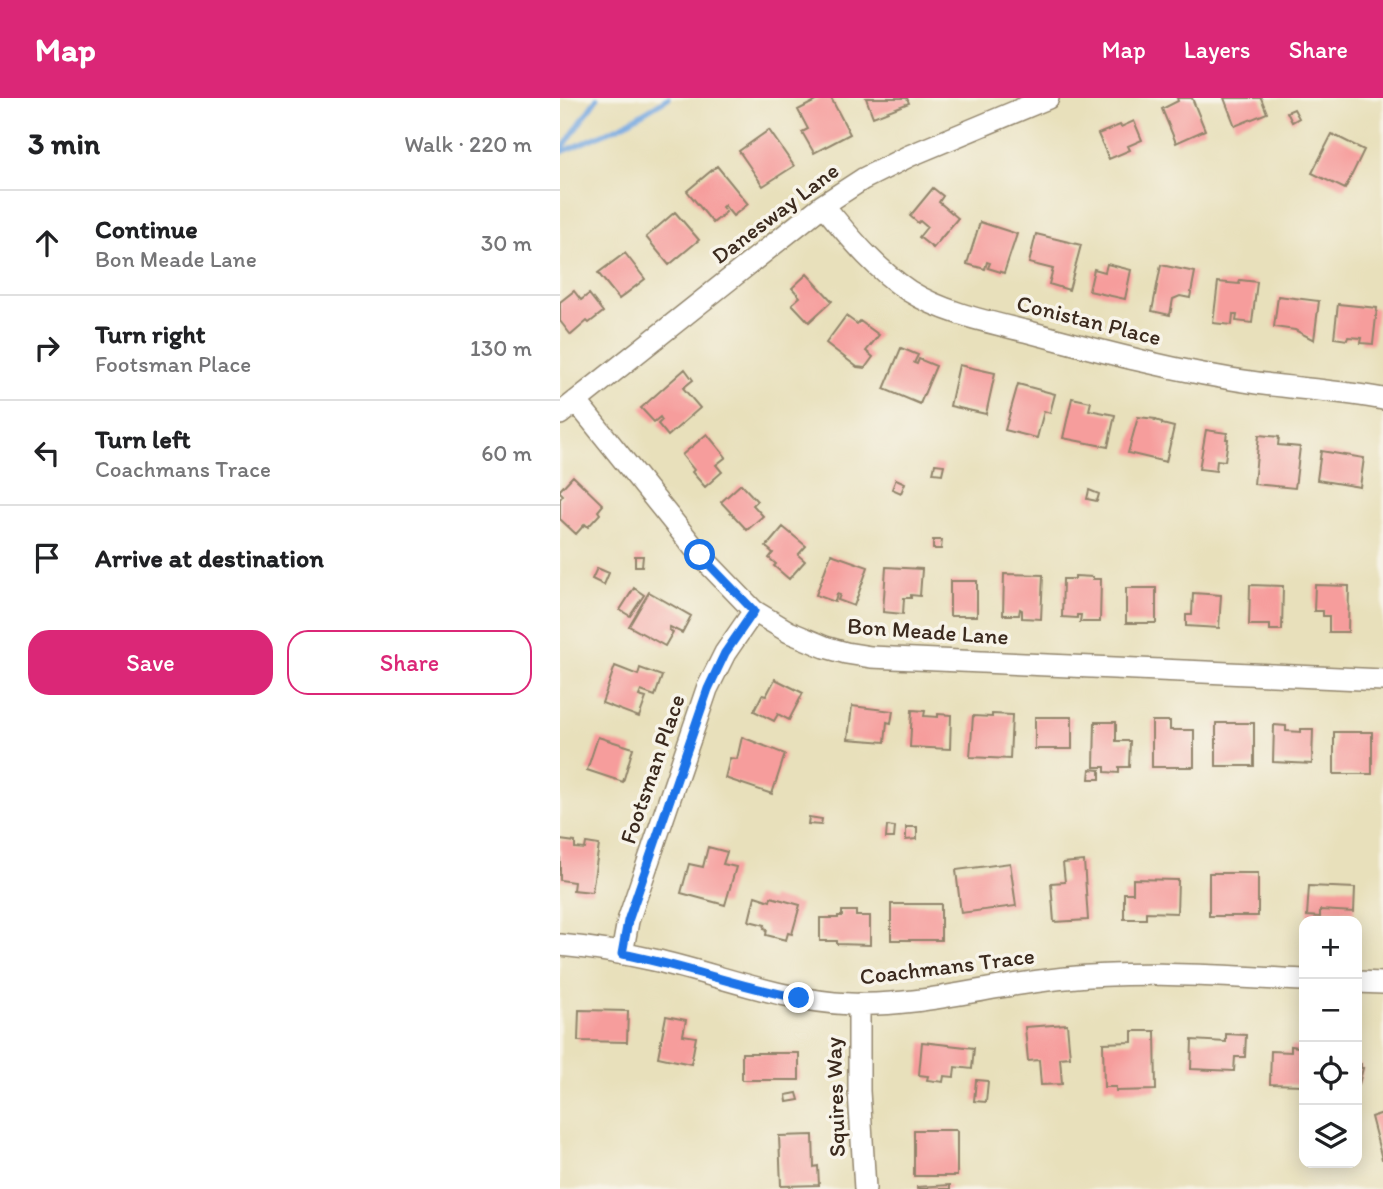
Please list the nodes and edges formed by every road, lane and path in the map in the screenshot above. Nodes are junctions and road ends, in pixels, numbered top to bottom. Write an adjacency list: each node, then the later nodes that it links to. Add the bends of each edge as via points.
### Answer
1 (1048, 98): 2 (street, Danesway Lane, via 909,156)
2 (823, 205): 3 (street, Conistan Place, via 885,274 942,306 1167,367); 4 (street, Danesway Lane)
3 (1383, 400)
4 (568, 408): 5 (street, Bon Meade Lane)
5 (754, 611): 6 (street, Bon Meade Lane, via 825,647 871,657); 8 (street, Footsman Place, via 725,653 708,689 628,921)
6 (1383, 680)
7 (560, 945): 8 (street, Coachmans Trace)
8 (622, 954): 12 (street, Coachmans Trace, via 775,993)
9 (1299, 980): 12 (street, Coachmans Trace, via 1110,974)
10 (1362, 982): 11 (street)
11 (1383, 983)
12 (859, 1004): 13 (street, Squires Way)
13 (865, 1189)

